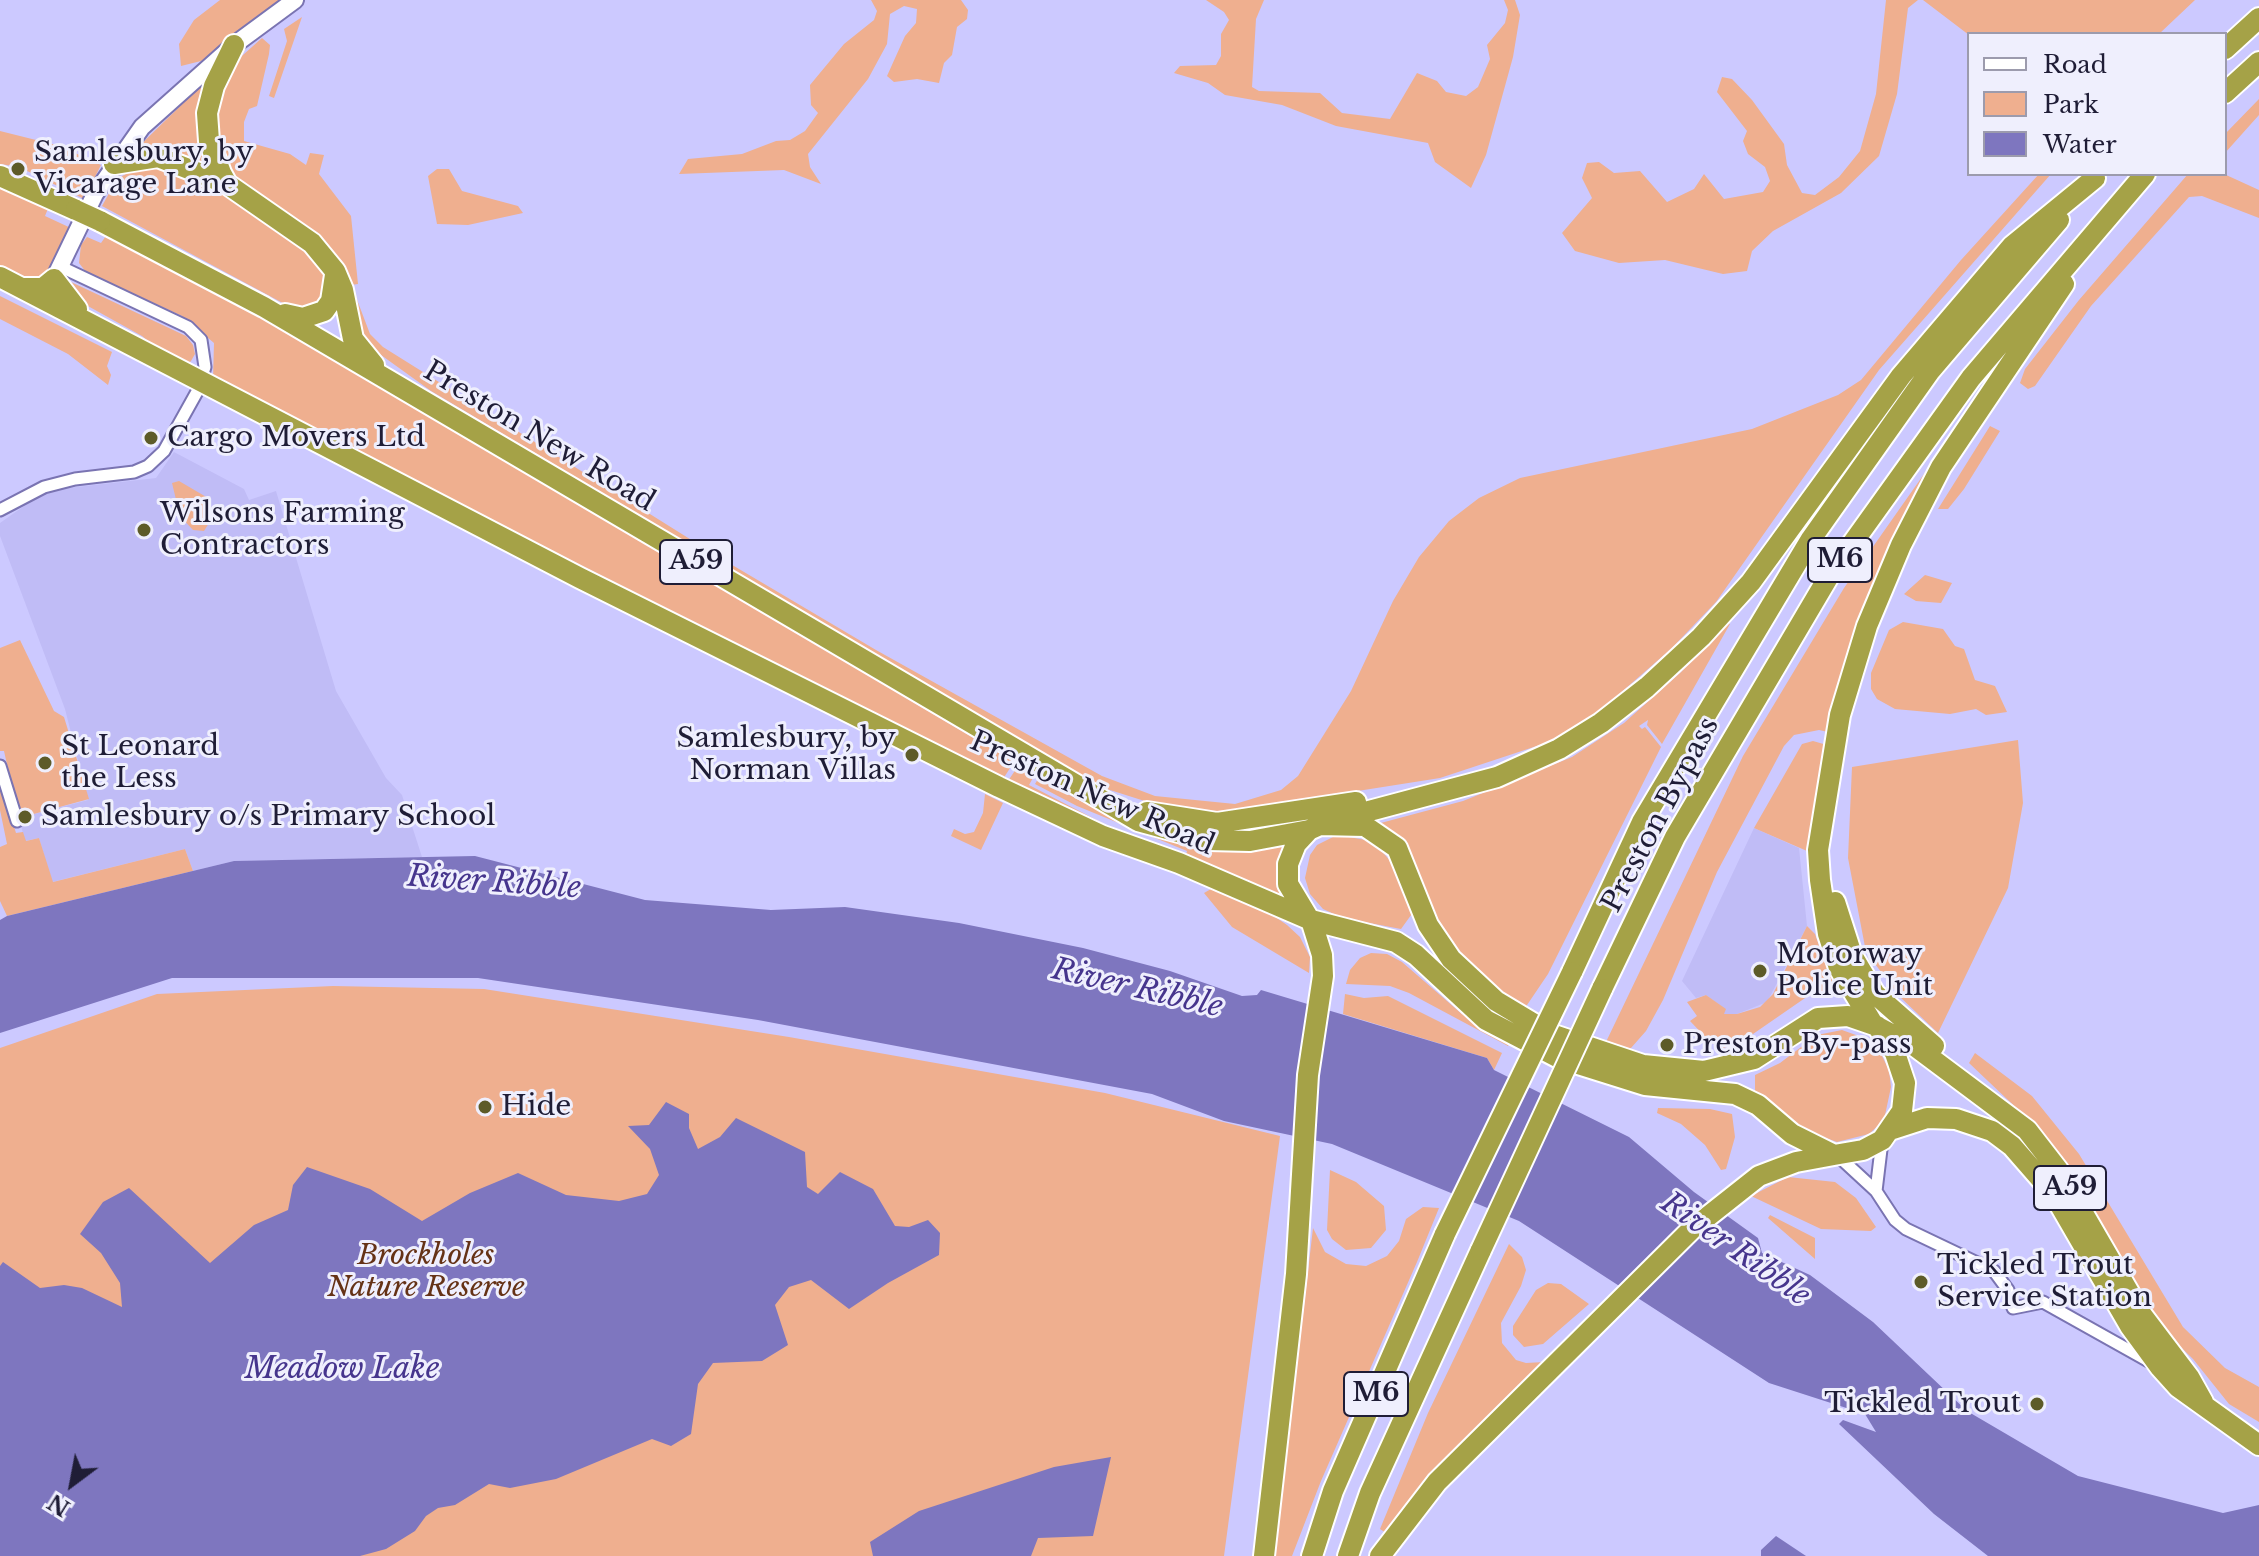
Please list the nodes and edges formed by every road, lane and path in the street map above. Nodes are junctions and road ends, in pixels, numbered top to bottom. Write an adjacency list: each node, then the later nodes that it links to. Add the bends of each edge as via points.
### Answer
1 (295, 0): 3 (street)
2 (2259, 18): 4 (highway)
3 (234, 45): 7 (street, via 142,127); 11 (highway, via 207,113 209,141)
4 (2227, 47)
5 (2259, 62): 6 (highway)
6 (2227, 91)
7 (114, 164): 11 (highway, via 158,157); 14 (street)
8 (0, 176): 17 (highway, Preston New Road / A59, bridge, via 100,221)
9 (2097, 176): 23 (highway, via 2012,246 1901,376 1751,582 1701,637 1601,723 1528,763); 38 (highway, Preston Bypass / M6, bridge, via 1930,371 1811,539 1642,822 1445,1234 1333,1491)
10 (2143, 176): 12 (highway, Preston Bypass / M6)
11 (227, 184): 13 (highway, via 312,243)
12 (2122, 198): 25 (highway, via 1981,404 1901,545 1867,626 1840,715); 39 (highway, Preston Bypass / M6, bridge, via 1971,378 1829,576 1675,837 1381,1467)
13 (335, 271): 17 (highway, via 331,301 315,317); 20 (highway, via 353,339)
14 (56, 272): 16 (highway, via 43,288); 18 (highway); 19 (street, via 195,333 206,358)
15 (0, 277): 16 (highway, Preston New Road / A59)
16 (20, 287): 18 (highway, Preston New Road / A59)
17 (264, 307): 20 (highway, Preston New Road / A59)
18 (85, 320): 19 (highway, Preston New Road / A59)
19 (202, 381): 21 (street, via 164,451 142,470 44,487); 28 (highway, Preston New Road / A59, via 999,787 1103,836)
20 (405, 390): 24 (highway, Preston New Road / A59)
21 (0, 510)
22 (0, 766): 26 (street)
23 (1455, 790): 24 (highway, via 1217,823); 27 (highway)
24 (1097, 799): 27 (highway, Preston New Road / A59, via 1138,821 1208,840 1250,841)
25 (1824, 803): 29 (highway, via 1818,850 1828,934 1845,981); 30 (highway, via 1838,919 1862,974 1890,1010 2008,1104)
26 (17, 821)
27 (1314, 827): 28 (highway, via 1291,853 1287,874 1292,894); 29 (highway, via 1365,826 1387,838 1404,860 1428,925 1451,959 1496,1001 1572,1044 1643,1065 1704,1071 1754,1059 1818,1018 1848,1016)
28 (1310, 920): 32 (highway, Preston New Road, via 1405,947 1486,1020 1559,1058 1645,1085 1735,1094 1799,1138); 37 (highway, via 1323,976 1313,1029 1296,1274)
29 (1875, 1025): 30 (highway, A59, via 1916,1047); 31 (highway, via 1895,1053 1905,1083 1902,1111)
30 (2027, 1130): 35 (highway, A59, via 2058,1170 2142,1315)
31 (1887, 1134): 32 (highway, via 1863,1150); 33 (street); 34 (highway, A59, via 1927,1118 1956,1119 1992,1131 2012,1146 2053,1193 2130,1326)
32 (1836, 1155): 33 (street); 40 (highway, via 1759,1176 1683,1238 1437,1482)
33 (1876, 1191): 34 (street, via 1906,1229 1994,1271 2013,1308 2043,1302)
34 (2160, 1367): 35 (highway, A59)
35 (2204, 1405): 36 (highway, A59)
36 (2259, 1445)
37 (1264, 1556)
38 (1312, 1556)
39 (1348, 1556)
40 (1380, 1556)

